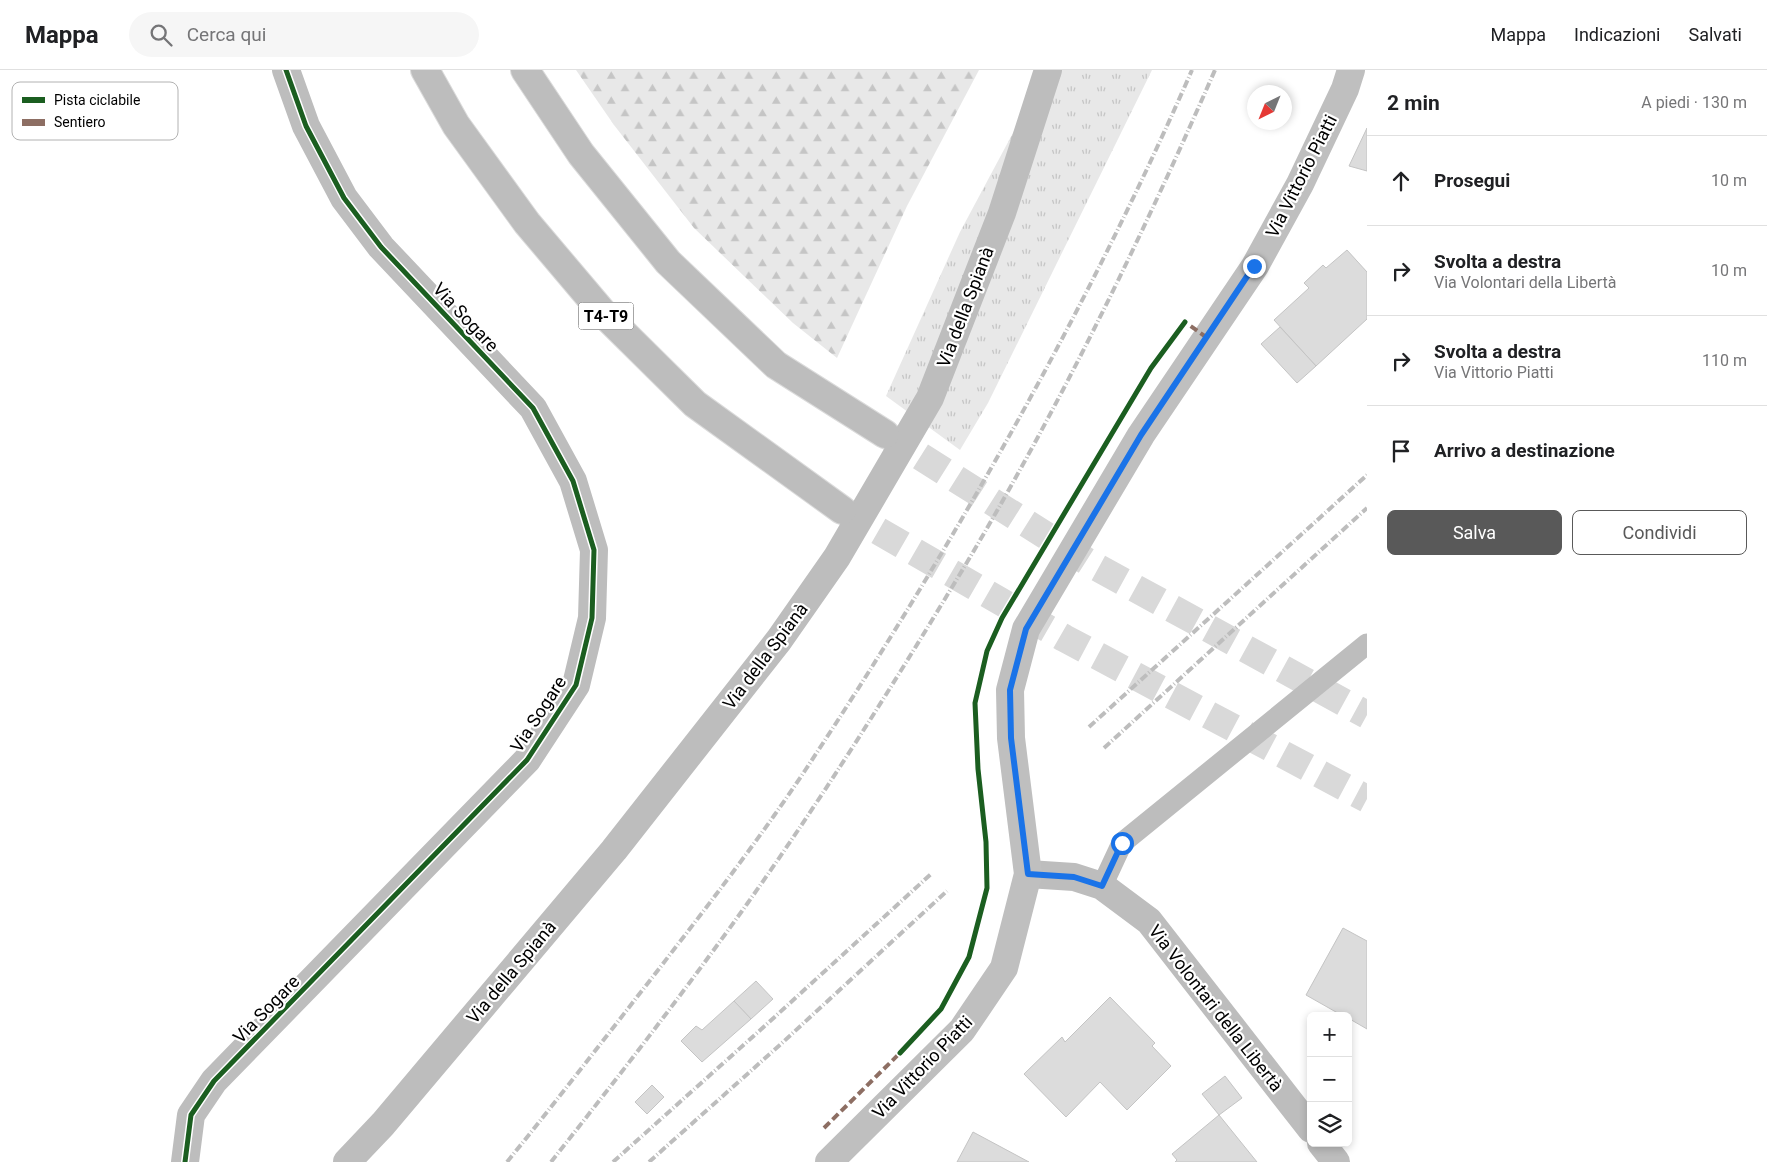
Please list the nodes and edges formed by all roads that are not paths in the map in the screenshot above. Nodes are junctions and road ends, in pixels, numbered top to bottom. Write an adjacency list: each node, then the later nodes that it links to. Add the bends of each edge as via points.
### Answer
1 (286, 70): 13 (main road, Via Sogare, via 306,126 344,198 382,248 533,408 573,481 594,550 592,618 576,685 527,760 214,1081 191,1115)
2 (425, 70): 7 (main road, T4-T9, via 456,125 527,224 604,314 695,404)
3 (525, 70): 6 (main road, via 581,154 668,262 776,366)
4 (1048, 70): 14 (main road, Via della Spianà, via 1002,213 930,398 837,557 779,640 614,850 383,1124)
5 (1351, 70): 9 (street, Via Vittorio Piatti, via 1300,184 1254,266 1141,435 1026,629 1010,690 1011,738)
6 (885, 434)
7 (842, 510)
8 (1367, 644): 10 (lane, via 1122,843)
9 (1028, 874): 10 (main road, Via Volontari della Libertà, via 1074,877); 15 (street, Via Vittorio Piatti, via 1004,968 962,1030)
10 (1102, 886): 11 (main road, Via Volontari della Libertà, via 1149,921)
11 (1307, 1125)
12 (1324, 1147): 16 (main road)
13 (185, 1162)
14 (347, 1162)
15 (829, 1162)
16 (1336, 1162)

